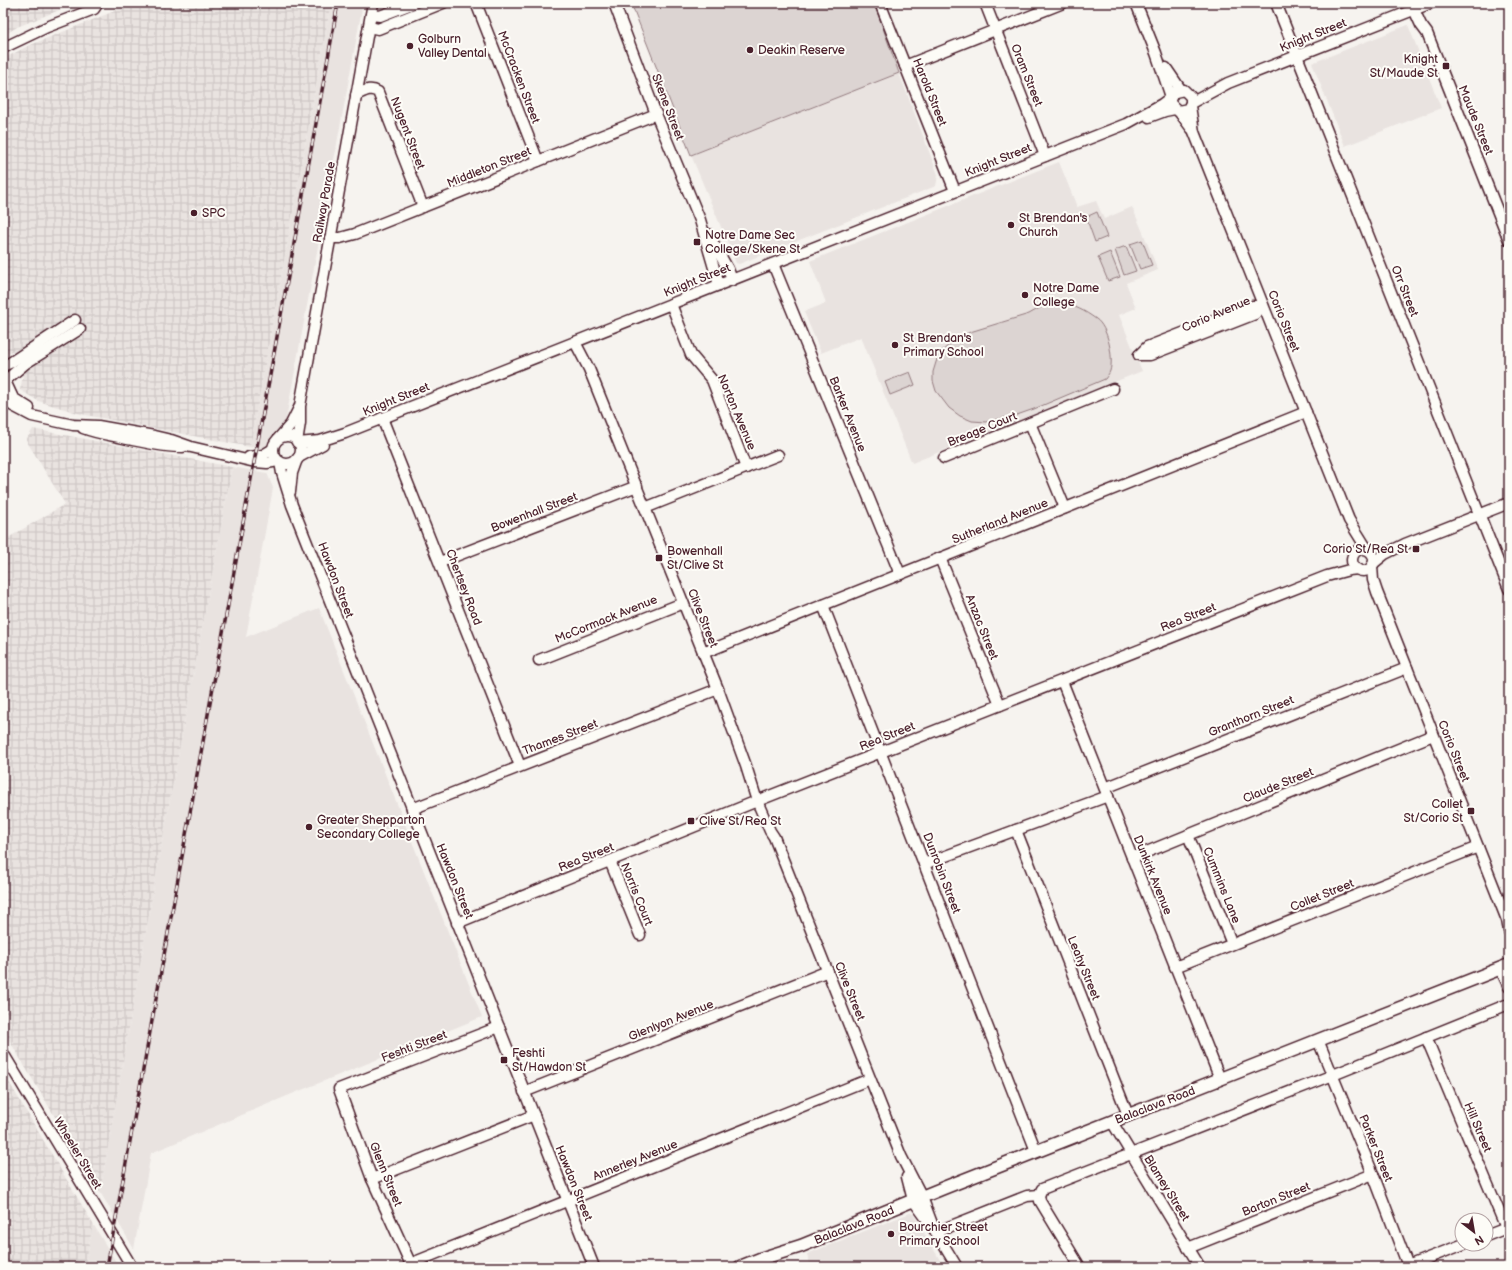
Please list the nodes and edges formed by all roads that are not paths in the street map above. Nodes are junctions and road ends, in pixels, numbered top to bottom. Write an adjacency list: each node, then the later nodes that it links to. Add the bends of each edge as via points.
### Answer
1 (87, 3): 14 (street)
2 (98, 3): 14 (street, via 94,8)
3 (373, 3): 15 (street, Railway Parade)
4 (414, 3): 15 (street, via 380,16)
5 (443, 3): 16 (street, via 378,29)
6 (476, 3): 32 (street, McCracken Street)
7 (614, 3): 28 (street, Skene Street)
8 (880, 3): 21 (street, Harold Street)
9 (985, 3): 17 (street, Oram Street)
10 (1063, 3): 17 (street)
11 (1136, 3): 19 (street)
12 (1276, 3): 20 (street, Orr Street)
13 (1420, 5): 20 (street, Knight Street); 37 (street, Maude Street, via 1427,33)
14 (80, 14): 18 (street, via 46,26)
15 (371, 15): 16 (street, Railway Parade)
16 (369, 27): 24 (street, Railway Parade)
17 (995, 30): 21 (street); 31 (street, Oram Street)
18 (3, 48)
19 (1156, 53): 23 (street); 25 (street)
20 (1297, 56): 22 (street, Knight Street); 67 (street, Orr Street)
21 (905, 66): 33 (street, Harold Street)
22 (1228, 83): 23 (street, Knight Street, via 1195,92); 26 (street, Knight Street)
23 (1184, 91): 25 (street, via 1175,92); 26 (street, via 1191,97)
24 (356, 95): 34 (street, Nugent Street, via 368,89 378,92); 36 (street, Railway Parade)
25 (1171, 98): 27 (street, via 1171,104); 29 (street, Knight Street)
26 (1190, 105): 27 (street, via 1185,110); 30 (street, Corio Street)
27 (1177, 110): 29 (street, Knight Street); 30 (street, Corio Street)
28 (656, 114): 32 (street, Middleton Street); 35 (street, Skene Street)
29 (1126, 124): 31 (street, Knight Street)
30 (1194, 132): 42 (street, Corio Street)
31 (1045, 156): 33 (street, Knight Street)
32 (538, 161): 34 (street, Middleton Street)
33 (955, 192): 38 (street, Knight Street)
34 (423, 207): 36 (street, Middleton Street, via 348,236)
35 (700, 220): 39 (street, Skene Street); 40 (street, Skene Street)
36 (330, 238): 48 (street, Railway Parade)
37 (1509, 240)
38 (773, 264): 39 (street, Knight Street); 76 (street, Barker Avenue)
39 (732, 280): 40 (street, Knight Street)
40 (719, 285): 41 (street, Knight Street)
41 (672, 304): 43 (street, Knight Street); 61 (street, Norton Avenue, via 691,355 712,380)
42 (1263, 306): 42 (street, Corio Avenue, via 1255,314 1150,355 1139,355 1147,347 1245,308); 49 (street, Corio Street)
43 (578, 341): 50 (street, Knight Street); 62 (street, Clive Street)
44 (3, 366): 45 (street, via 78,324)
45 (5, 380): 51 (street, via 15,400)
46 (1113, 389): 52 (street, Breage Court)
47 (3, 399): 51 (street, via 32,416)
48 (300, 406): 54 (street, Railway Parade); 55 (street, Railway Parade, via 291,424)
49 (1306, 412): 66 (street, Sutherland Avenue); 68 (street, Corio Street)
50 (382, 418): 53 (street, Knight Street); 73 (street, Chertsey Road)
51 (46, 419): 57 (street, via 96,433 122,434 151,439 170,447 191,447)
52 (1030, 423): 59 (street, Breage Court); 66 (street, Breage Court)
53 (345, 433): 54 (street, Knight Street, via 320,441); 58 (street, Knight Street)
54 (298, 443): 55 (street, via 291,437 283,437); 58 (street)
55 (275, 445): 57 (street, via 263,455); 60 (street, via 274,456)
56 (778, 455): 61 (street)
57 (237, 457): 60 (street, via 255,462)
58 (298, 458): 60 (street, via 291,463); 64 (street, Hawdon Street, via 290,484)
59 (944, 458)
60 (279, 462): 64 (street, Hawdon Street)
61 (746, 468): 65 (street)
62 (637, 486): 65 (street, Clive Street); 73 (street, Bowenhall Street)
63 (1509, 504): 67 (street)
64 (292, 505): 93 (street, Hawdon Street)
65 (645, 508): 80 (street, Clive Street)
66 (1065, 508): 72 (street, Sutherland Avenue)
67 (1480, 515): 69 (street); 78 (street, Orr Street)
68 (1349, 520): 70 (street, Corio Street); 71 (street, Corio Street)
69 (1405, 544): 70 (street); 74 (street)
70 (1368, 550): 71 (street, via 1360,549); 74 (street, via 1374,556)
71 (1354, 556): 75 (street, via 1354,565); 77 (street, Rea Street)
72 (940, 558): 76 (street, Sutherland Avenue); 87 (street, Anzac Street)
73 (440, 562): 90 (street, Chertsey Road)
74 (1373, 564): 75 (street, via 1368,570); 79 (street, Corio Street)
75 (1360, 570): 77 (street, Rea Street); 79 (street, Corio Street)
76 (900, 574): 81 (street, Sutherland Avenue)
77 (1327, 576): 85 (street, Rea Street)
78 (1509, 589)
79 (1377, 592): 84 (street, Corio Street)
80 (683, 603): 82 (street, Clive Street); 83 (street, McCormack Avenue)
81 (823, 605): 82 (street, Sutherland Avenue); 89 (street, Dunrobin Street)
82 (703, 653): 86 (street, Clive Street)
83 (539, 660)
84 (1407, 668): 88 (street, Corio Street); 91 (street, Granthorn Street)
85 (1062, 681): 87 (street, Rea Street); 91 (street, Dunkirk Avenue)
86 (718, 689): 90 (street, Thames Street); 92 (street, Clive Street)
87 (1000, 705): 89 (street, Rea Street)
88 (1434, 735): 95 (street, Claude Street); 96 (street, Corio Street)
89 (880, 753): 92 (street, Rea Street); 99 (street, Dunrobin Street)
90 (520, 766): 93 (street, Thames Street)
91 (1106, 792): 94 (street, Granthorn Street); 97 (street, Dunkirk Avenue)
92 (761, 800): 98 (street, Rea Street); 107 (street, Clive Street, via 770,831)
93 (412, 809): 101 (street, Hawdon Street)
94 (1016, 830): 99 (street, Granthorn Street); 120 (street, Leahy Street)
95 (1188, 835): 97 (street, Claude Street); 104 (street, Cummins Lane)
96 (1478, 847): 100 (street, Corio Street); 104 (street, Collet Street)
97 (1132, 858): 106 (street, Dunkirk Avenue)
98 (610, 862): 101 (street, Rea Street); 103 (street, Norris Court)
99 (924, 864): 122 (street, Dunrobin Street)
100 (1508, 921): 102 (street, Corio Street)
101 (457, 923): 110 (street, Hawdon Street)
102 (1509, 931)
103 (640, 935)
104 (1232, 944): 106 (street, Collet Street)
105 (1507, 966): 108 (street); 112 (main road, Balaclava Road)
106 (1176, 967): 116 (street, Dunkirk Avenue)
107 (828, 971): 115 (street, Clive Street); 118 (street, Glenlyon Avenue)
108 (1509, 987)
109 (1506, 1005): 111 (street)
110 (499, 1027): 117 (street, Feshti Street); 118 (street, Hawdon Street)
111 (1426, 1037): 114 (street); 129 (street, Hill Street)
112 (1318, 1040): 114 (street, Parker Street); 116 (main road, Balaclava Road)
113 (3, 1053): 137 (street, Wheeler Street)
114 (1333, 1075): 123 (street); 124 (street, Parker Street)
115 (870, 1079): 127 (street, Clive Street); 128 (street, Annerley Avenue)
116 (1220, 1079): 120 (main road, Balaclava Road)
117 (339, 1089): 125 (street, Glenn Street)
118 (524, 1092): 119 (street, Hawdon Street)
119 (534, 1115): 125 (street); 128 (street, Hawdon Street)
120 (1128, 1115): 121 (main road, Balaclava Road)
121 (1112, 1122): 122 (main road, Balaclava Road); 123 (street, Blamey Street)
122 (1036, 1151): 127 (main road, Balaclava Road)
123 (1130, 1153): 126 (street, via 1042,1189); 133 (street, Blamey Street)
124 (1373, 1174): 133 (street, Barton Street); 136 (street, Parker Street)
125 (372, 1179): 135 (street, Glenn Street)
126 (1039, 1194): 130 (street, via 1026,1196); 142 (street, via 1040,1201)
127 (918, 1199): 130 (street, Clive Street); 132 (main road, Balaclava Road)
128 (568, 1201): 135 (street, Annerley Avenue); 138 (street, Hawdon Street)
129 (1507, 1227): 131 (street)
130 (935, 1231): 141 (street, Clive Street)
131 (1494, 1233)
132 (801, 1246): 139 (main road, Balaclava Road); 140 (main road, Balaclava Road)
133 (1188, 1248): 143 (street, Blamey Street)
134 (1454, 1248): 136 (street)
135 (411, 1266)
136 (1407, 1266)
137 (132, 1267)
138 (594, 1267)
139 (740, 1267)
140 (762, 1267)
141 (956, 1267)
142 (1080, 1267)
143 (1200, 1267)

